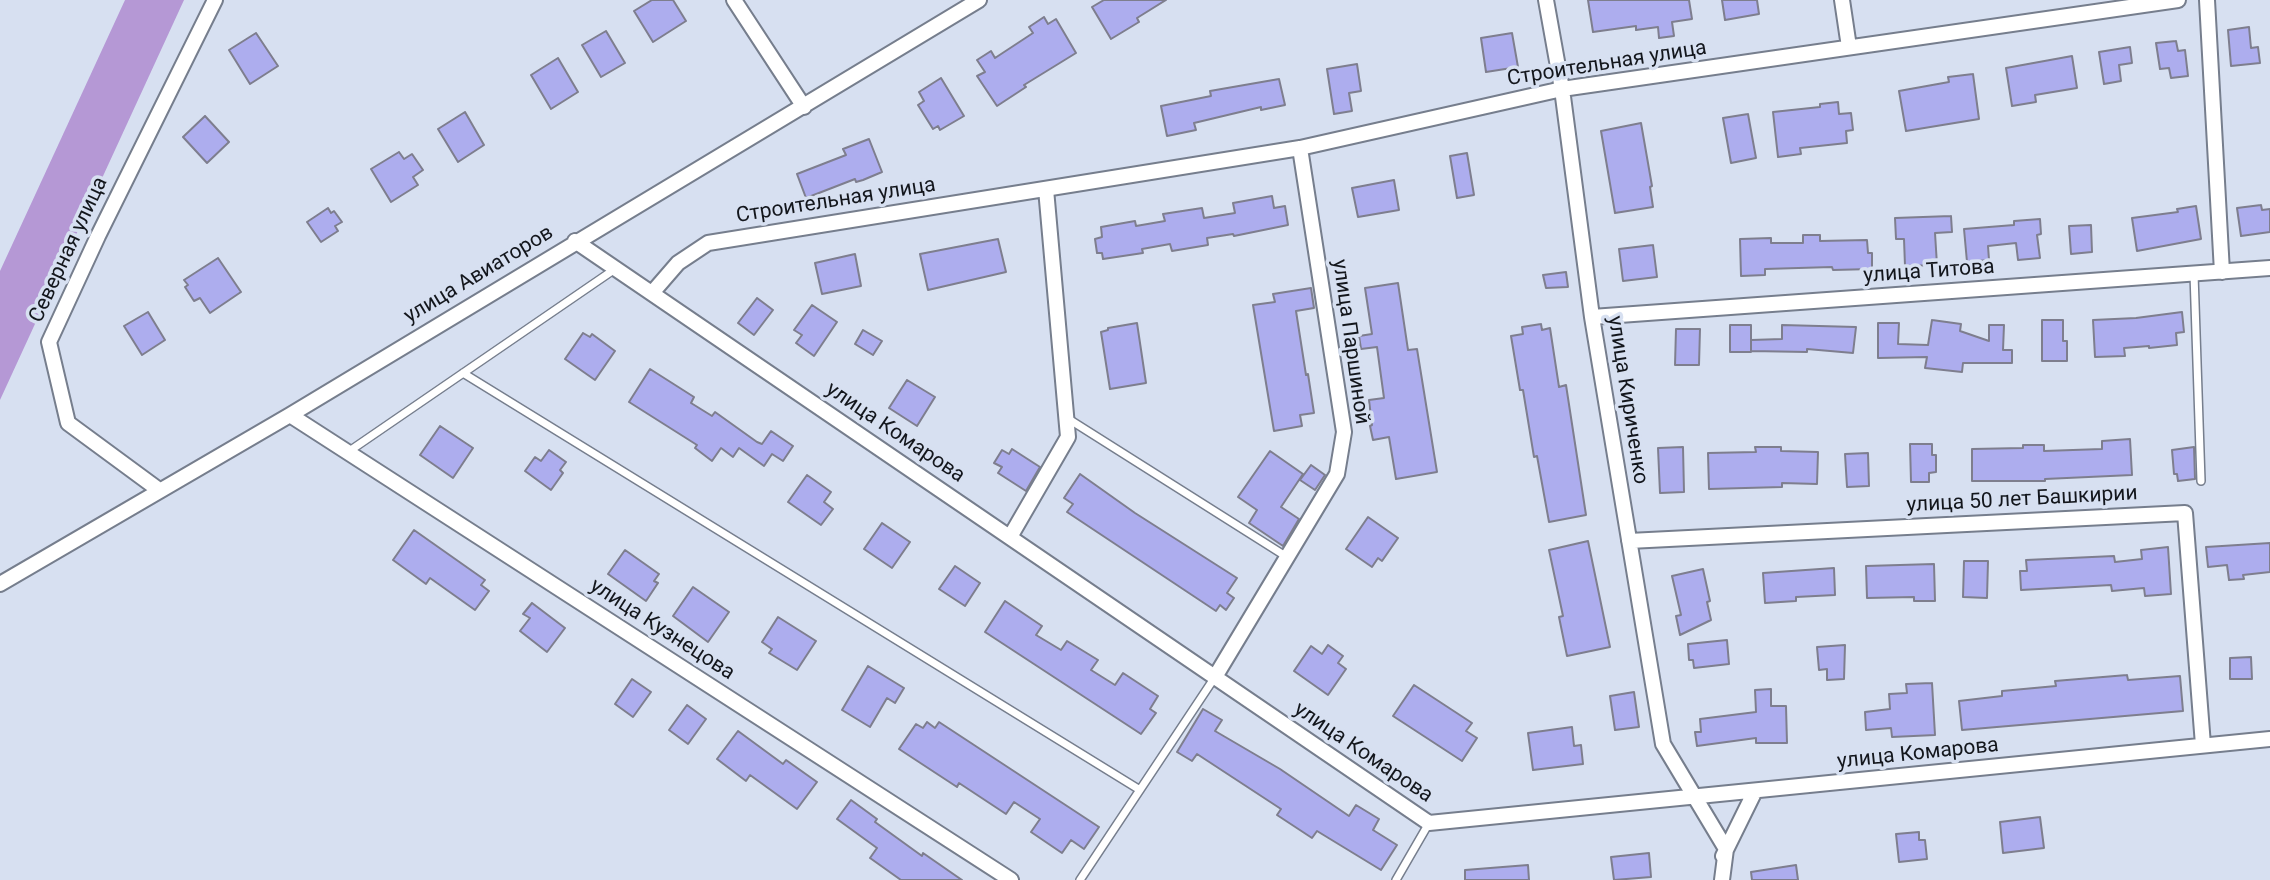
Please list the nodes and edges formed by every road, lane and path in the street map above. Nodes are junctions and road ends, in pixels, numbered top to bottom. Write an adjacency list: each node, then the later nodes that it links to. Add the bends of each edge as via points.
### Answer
1 (215, 0): 25 (street, Северная улица, via 48,342 68,423)
2 (734, 0): 10 (street)
3 (979, 0): 10 (street, улица Авиаторов)
4 (1546, 0): 9 (street, улица Кириченко)
5 (1842, 0): 8 (street)
6 (2178, 0): 8 (street, Строительная улица)
7 (2207, 0): 16 (street)
8 (1850, 47): 9 (street, Строительная улица)
9 (1562, 89): 11 (street, Строительная улица); 19 (street, улица Кириченко)
10 (804, 107): 13 (street, улица Авиаторов)
11 (1300, 148): 12 (street, Строительная улица); 28 (street, улица Паршиной, via 1344,432 1336,474)
12 (1046, 189): 18 (street, Строительная улица, via 708,243 678,263); 22 (street)
13 (575, 241): 15 (street, улица Комарова); 21 (street, улица Авиаторов)
14 (2270, 268): 16 (street, улица Титова)
15 (615, 269): 18 (street, улица Комарова); 20 (lane)
16 (2222, 272): 17 (street, улица Титова)
17 (2194, 274): 19 (street, улица Титова); 24 (lane)
18 (652, 293): 26 (street, улица Комарова)
19 (1592, 317): 27 (street, улица Кириченко)
20 (463, 373): 23 (lane); 33 (lane)
21 (290, 415): 23 (street, улица Кузнецова); 25 (street, улица Авиаторов)
22 (1067, 418): 26 (street, via 1068,437); 28 (lane)
23 (348, 452): 38 (street, улица Кузнецова)
24 (2201, 481)
25 (159, 490): 29 (street, улица Авиаторов)
26 (1010, 537): 30 (street, улица Комарова)
27 (1629, 541): 32 (street, улица 50 лет Башкирии, via 2185,513); 35 (street, улица Кириченко, via 1663,744)
28 (1287, 557): 30 (street, улица Паршиной)
29 (0, 584)
30 (1215, 677): 33 (lane); 36 (street, улица Комарова)
31 (2270, 739): 32 (street, улица Комарова)
32 (2203, 746): 34 (street, улица Комарова)
33 (1140, 790): 39 (lane)
34 (1755, 792): 35 (street, улица Комарова); 37 (street)
35 (1696, 797): 36 (street, улица Комарова); 37 (street, улица Кириченко)
36 (1429, 823): 40 (lane)
37 (1726, 849): 41 (street); 42 (street)
38 (1011, 880)
39 (1080, 880)
40 (1396, 880)
41 (1713, 880)
42 (1722, 880)

